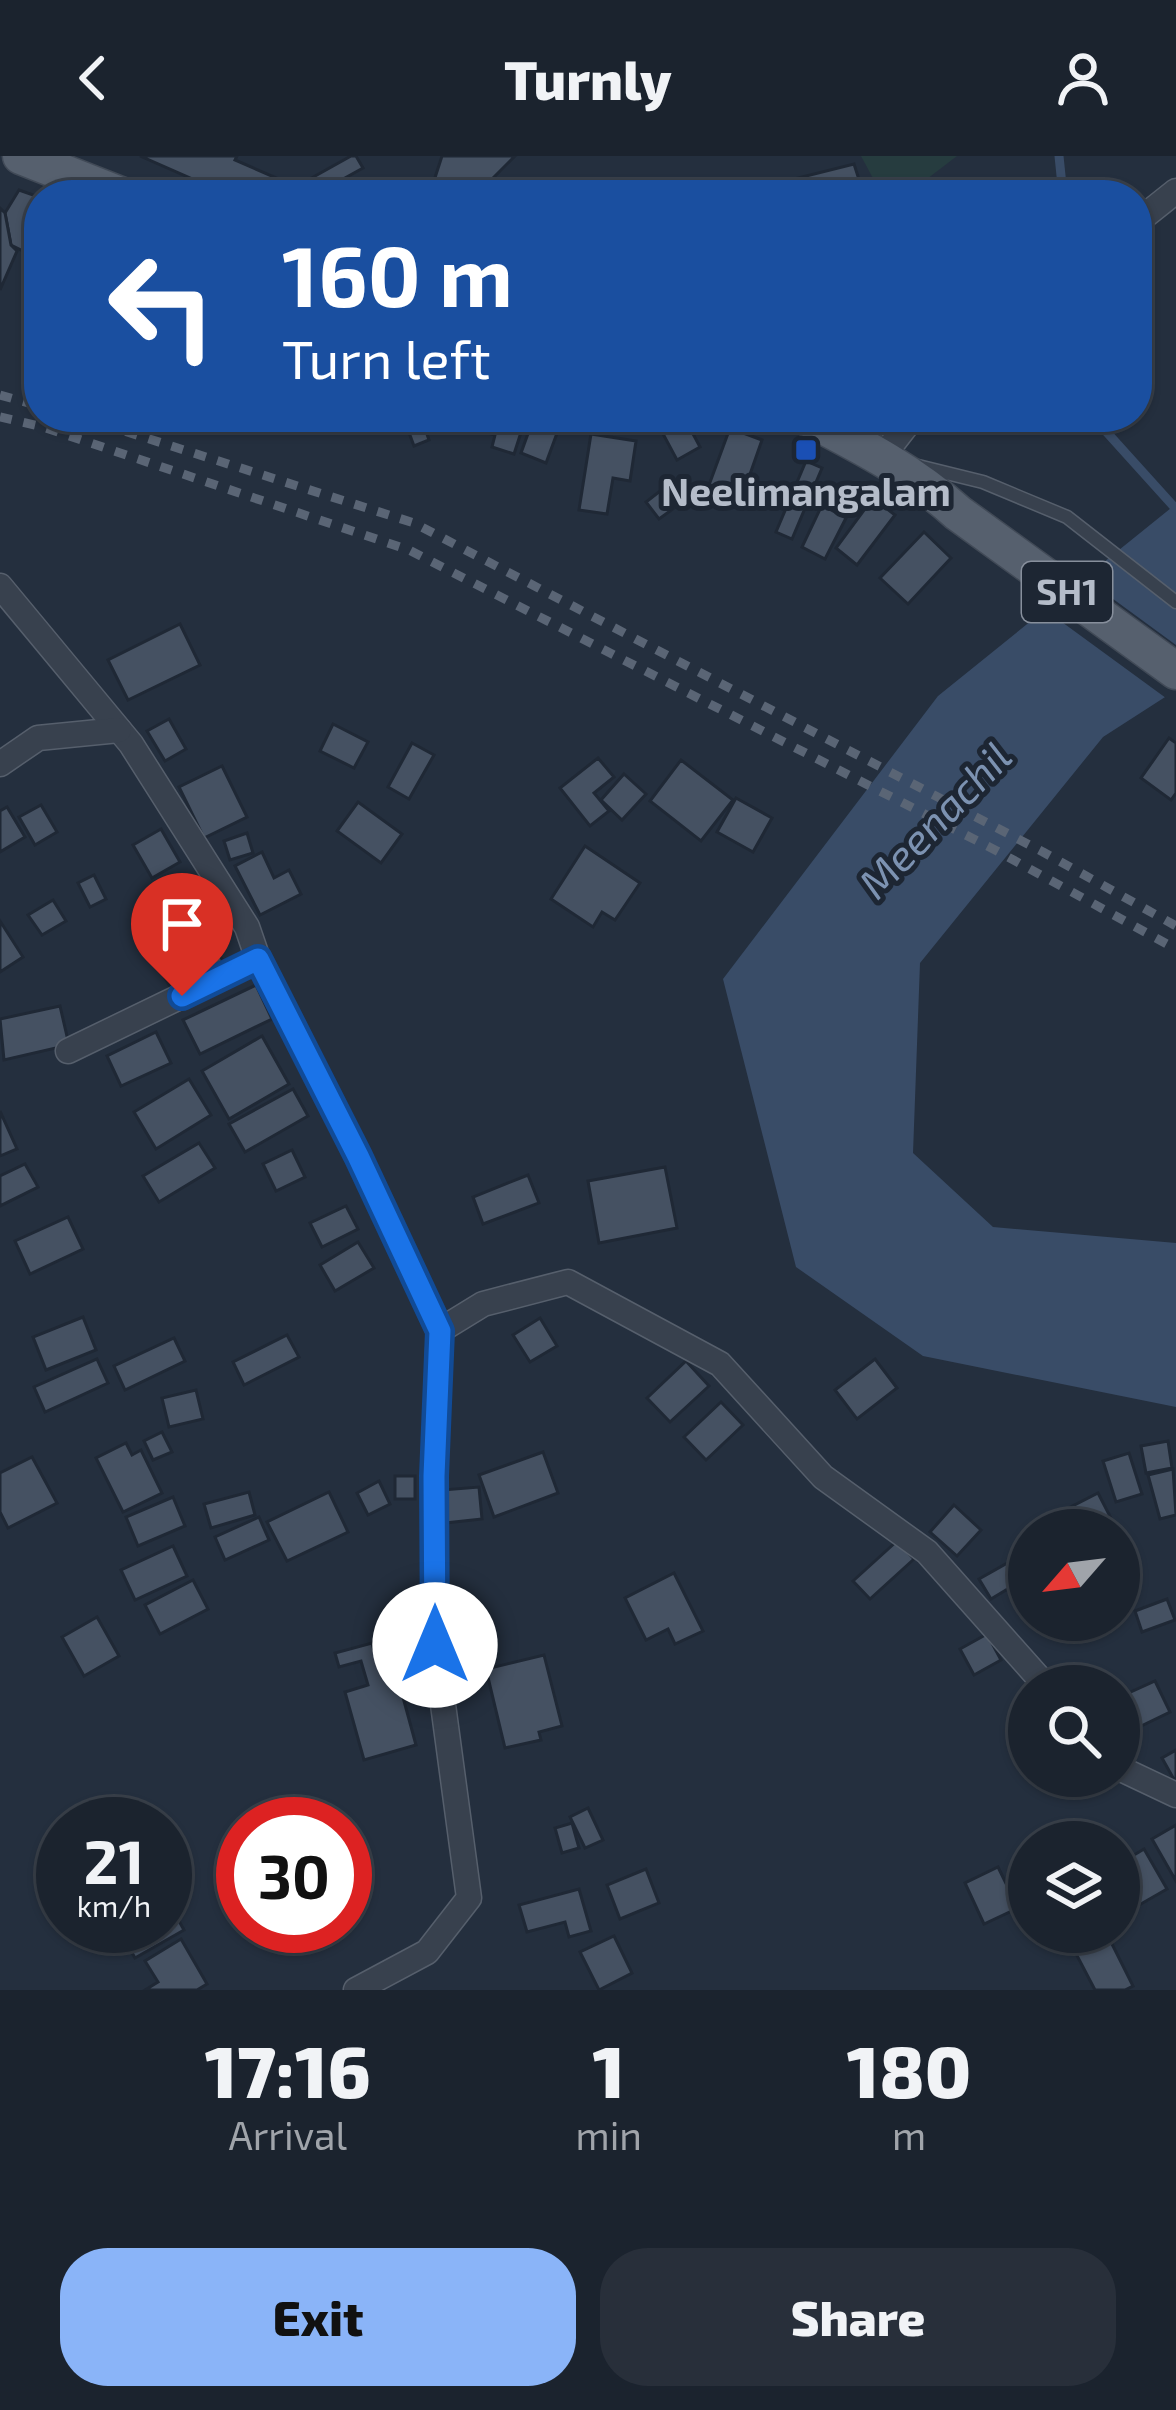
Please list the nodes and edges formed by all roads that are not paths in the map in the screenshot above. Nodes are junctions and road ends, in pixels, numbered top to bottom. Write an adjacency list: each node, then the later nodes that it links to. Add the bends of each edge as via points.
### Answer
1 (21, 156): 2 (main road)
2 (82, 180)
3 (1176, 191): 4 (street)
4 (1152, 210)
5 (834, 432): 7 (main road, SH1)
6 (901, 432): 7 (street)
7 (882, 457): 9 (lane, via 983,482 1066,517); 10 (main road, SH1)
8 (0, 586): 11 (street)
9 (1176, 602)
10 (1176, 670)
11 (119, 730): 12 (street, via 38,738); 13 (street, via 247,928)
12 (0, 764)
13 (258, 959): 14 (street); 15 (street)
14 (68, 1051)
15 (440, 1331): 16 (street, via 483,1304 568,1282 720,1364 824,1477 927,1552); 19 (street, via 435,1645 469,1898 427,1952)
16 (1027, 1665)
17 (1140, 1778): 18 (street)
18 (1176, 1795)
19 (356, 1990)

